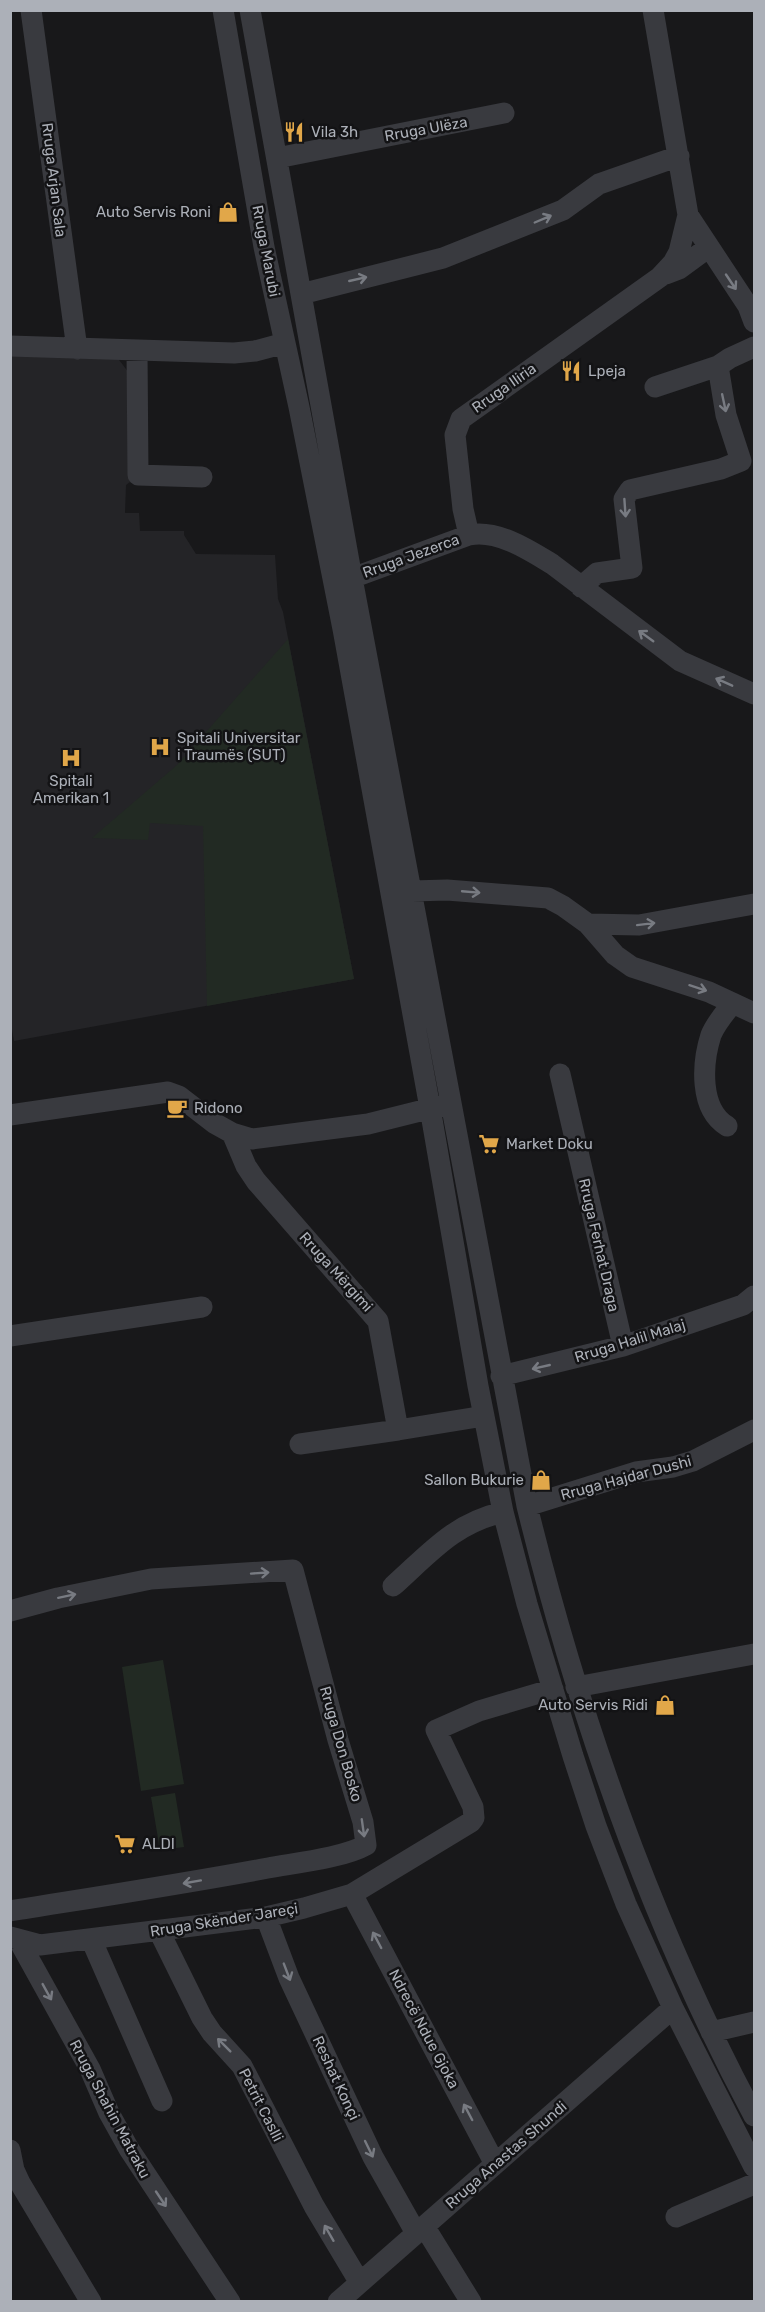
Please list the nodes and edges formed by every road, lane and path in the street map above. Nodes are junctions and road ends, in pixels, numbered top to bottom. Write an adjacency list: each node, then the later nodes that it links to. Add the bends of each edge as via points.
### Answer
1 (31, 10): 16 (street, Rruga Arjan Sala)
2 (223, 10): 13 (street, Rruga Marubi, via 264,247)
3 (250, 10): 7 (street)
4 (653, 10): 6 (street, Rruga Iliria)
5 (504, 113): 7 (street, Rruga Ulëza)
6 (679, 156): 8 (street, Rruga Iliria); 11 (street, one-way to 6, via 443,258 563,210 599,184)
7 (277, 158): 11 (street)
8 (688, 215): 9 (street); 10 (street, Rruga Iliria, via 679,252)
9 (709, 248): 10 (street); 12 (street, one-way to 12, via 748,306)
10 (660, 277): 21 (street, Rruga Iliria, via 461,419 455,435)
11 (302, 294): 22 (street)
12 (754, 322)
13 (285, 343): 17 (street, via 234,353); 31 (street, Rruga Marubi)
14 (10, 346): 16 (street)
15 (754, 347): 18 (street)
16 (77, 349): 17 (street)
17 (136, 351): 20 (street, via 138,475)
18 (718, 366): 19 (street); 23 (street, one-way to 23, via 726,415 741,461 630,490 624,499 632,568 597,573)
19 (655, 387)
20 (202, 477)
21 (469, 535): 22 (street, Rruga Jezerca); 23 (street, via 490,534 534,553)
22 (352, 578): 25 (street)
23 (581, 587): 24 (street, one-way to 23, via 680,661)
24 (754, 694)
25 (412, 891): 27 (street, one-way to 27, via 548,898); 31 (street)
26 (754, 904): 27 (street, one-way to 26, via 639,925)
27 (588, 924): 28 (street, one-way to 28, via 615,955 632,967 709,992)
28 (732, 1004): 29 (street); 33 (street, via 712,1035 705,1067 712,1112)
29 (754, 1013)
30 (560, 1074): 38 (street, Rruga Ferhat Draga)
31 (441, 1106): 34 (street, via 368,1124 262,1139); 39 (street); 40 (street)
32 (10, 1115): 34 (street, via 168,1092)
33 (727, 1126)
34 (232, 1133): 41 (street, Rruga Mërgimi, via 256,1181 378,1321)
35 (754, 1296): 38 (street, Rruga Halil Malaj, via 742,1305)
36 (202, 1307): 37 (street)
37 (10, 1336)
38 (623, 1346): 39 (street, Rruga Halil Malaj, one-way to 39)
39 (501, 1376): 44 (street)
40 (484, 1416): 41 (street); 45 (street)
41 (398, 1430): 43 (street)
42 (754, 1430): 44 (street, Rruga Hajdar Dushi, via 693,1461 636,1473)
43 (300, 1444)
44 (527, 1506): 49 (street)
45 (503, 1512): 46 (street, via 482,1517 451,1534); 50 (street)
46 (393, 1586)
47 (10, 1611): 52 (street, Rruga Don Bosko, one-way to 52, via 151,1579 293,1570 363,1822 366,1845 310,1860)
48 (754, 1654): 49 (street)
49 (576, 1687): 59 (street, via 630,1842)
50 (553, 1689): 51 (street, Rruga Skënder Jareçi, via 479,1711 436,1730 473,1807 474,1818); 57 (street, via 609,1859)
51 (352, 1894): 53 (street, Rruga Skënder Jareçi); 63 (street, Ndrecë Ndue Gjoka, one-way to 51)
52 (10, 1911)
53 (266, 1917): 54 (street, Rruga Skënder Jareçi); 67 (street, Reshat Konçi, one-way to 67, via 373,2157)
54 (159, 1931): 56 (street, Rruga Skënder Jareçi); 68 (street, Petrit Caslli, one-way to 54, via 292,2166 242,2066 202,2018)
55 (15, 1939): 56 (street, Rruga Skënder Jareçi, via 40,1945); 70 (street, Rruga Shahin Matraku, one-way to 70, via 90,2069 129,2149)
56 (91, 1939): 60 (street)
57 (673, 2008): 63 (street, Rruga Anastas Shundi); 64 (street)
58 (754, 2022): 59 (street)
59 (711, 2032): 61 (street)
60 (162, 2101)
61 (754, 2116)
62 (10, 2150): 69 (street, via 20,2183)
63 (495, 2164): 67 (street, Rruga Anastas Shundi)
64 (754, 2168)
65 (754, 2184): 66 (street)
66 (676, 2217)
67 (420, 2230): 68 (street, Rruga Anastas Shundi); 72 (street, Reshat Konçi)
68 (360, 2283): 71 (street, Rruga Anastas Shundi)
69 (91, 2301)
70 (230, 2301)
71 (338, 2301)
72 (471, 2301)

